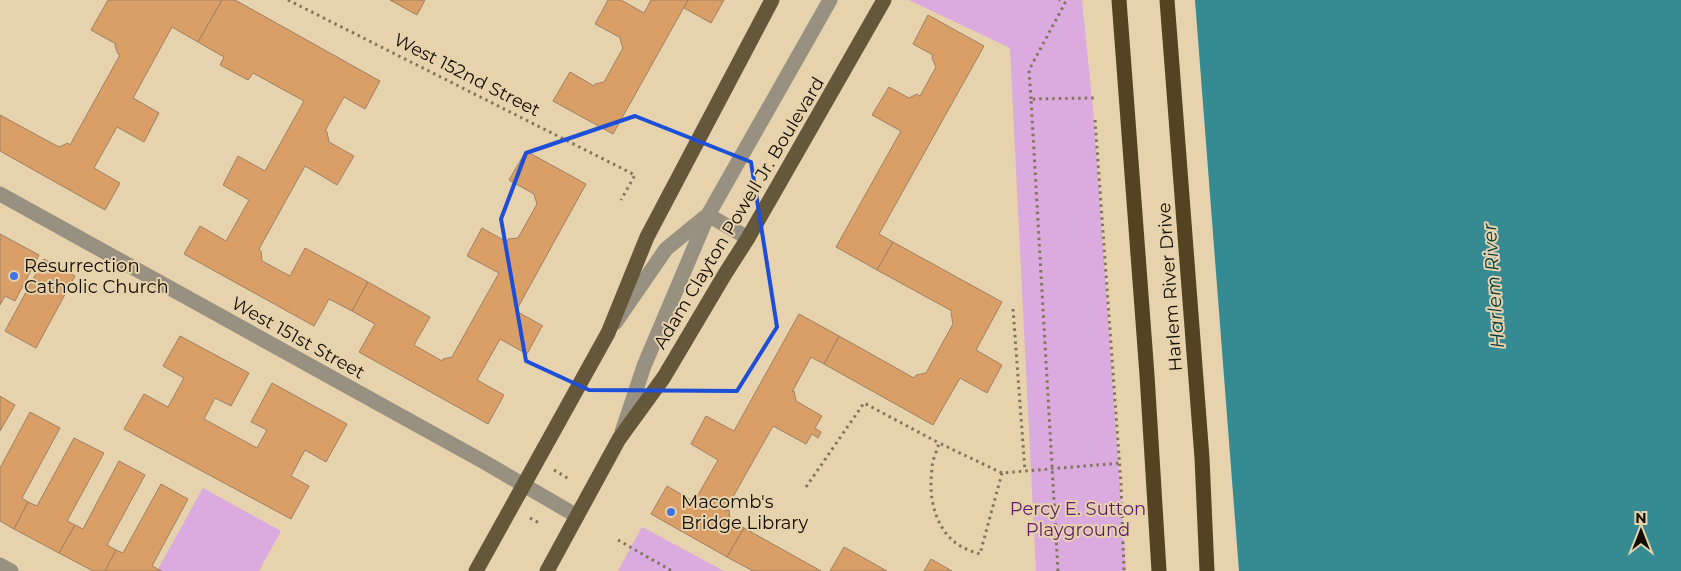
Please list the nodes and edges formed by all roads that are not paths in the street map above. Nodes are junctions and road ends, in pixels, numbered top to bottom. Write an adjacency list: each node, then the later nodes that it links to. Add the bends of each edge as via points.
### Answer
1 (772, 0): 9 (main road, Adam Clayton Powell Jr. Boulevard, via 647,237)
2 (830, 0): 7 (street, Adam Clayton Powell Jr. Boulevard)
3 (884, 0): 8 (main road, Adam Clayton Powell Jr. Boulevard)
4 (1119, 0): 17 (highway, Harlem River Drive)
5 (1167, 0): 18 (highway, Harlem River Drive)
6 (0, 194): 11 (street, West 151st Street)
7 (708, 215): 8 (street); 9 (street, Adam Clayton Powell Jr. Boulevard, via 666,249); 10 (street, Adam Clayton Powell Jr. Boulevard, via 644,366)
8 (748, 238): 10 (main road, Adam Clayton Powell Jr. Boulevard, via 664,377)
9 (608, 333): 11 (main road, Adam Clayton Powell Jr. Boulevard)
10 (619, 439): 12 (main road, Adam Clayton Powell Jr. Boulevard)
11 (523, 486): 12 (street, West 151st Street); 15 (main road, Adam Clayton Powell Jr. Boulevard)
12 (577, 516): 16 (main road, Adam Clayton Powell Jr. Boulevard)
13 (0, 565): 14 (street)
14 (11, 571)
15 (476, 571)
16 (547, 571)
17 (1159, 571)
18 (1207, 571)

